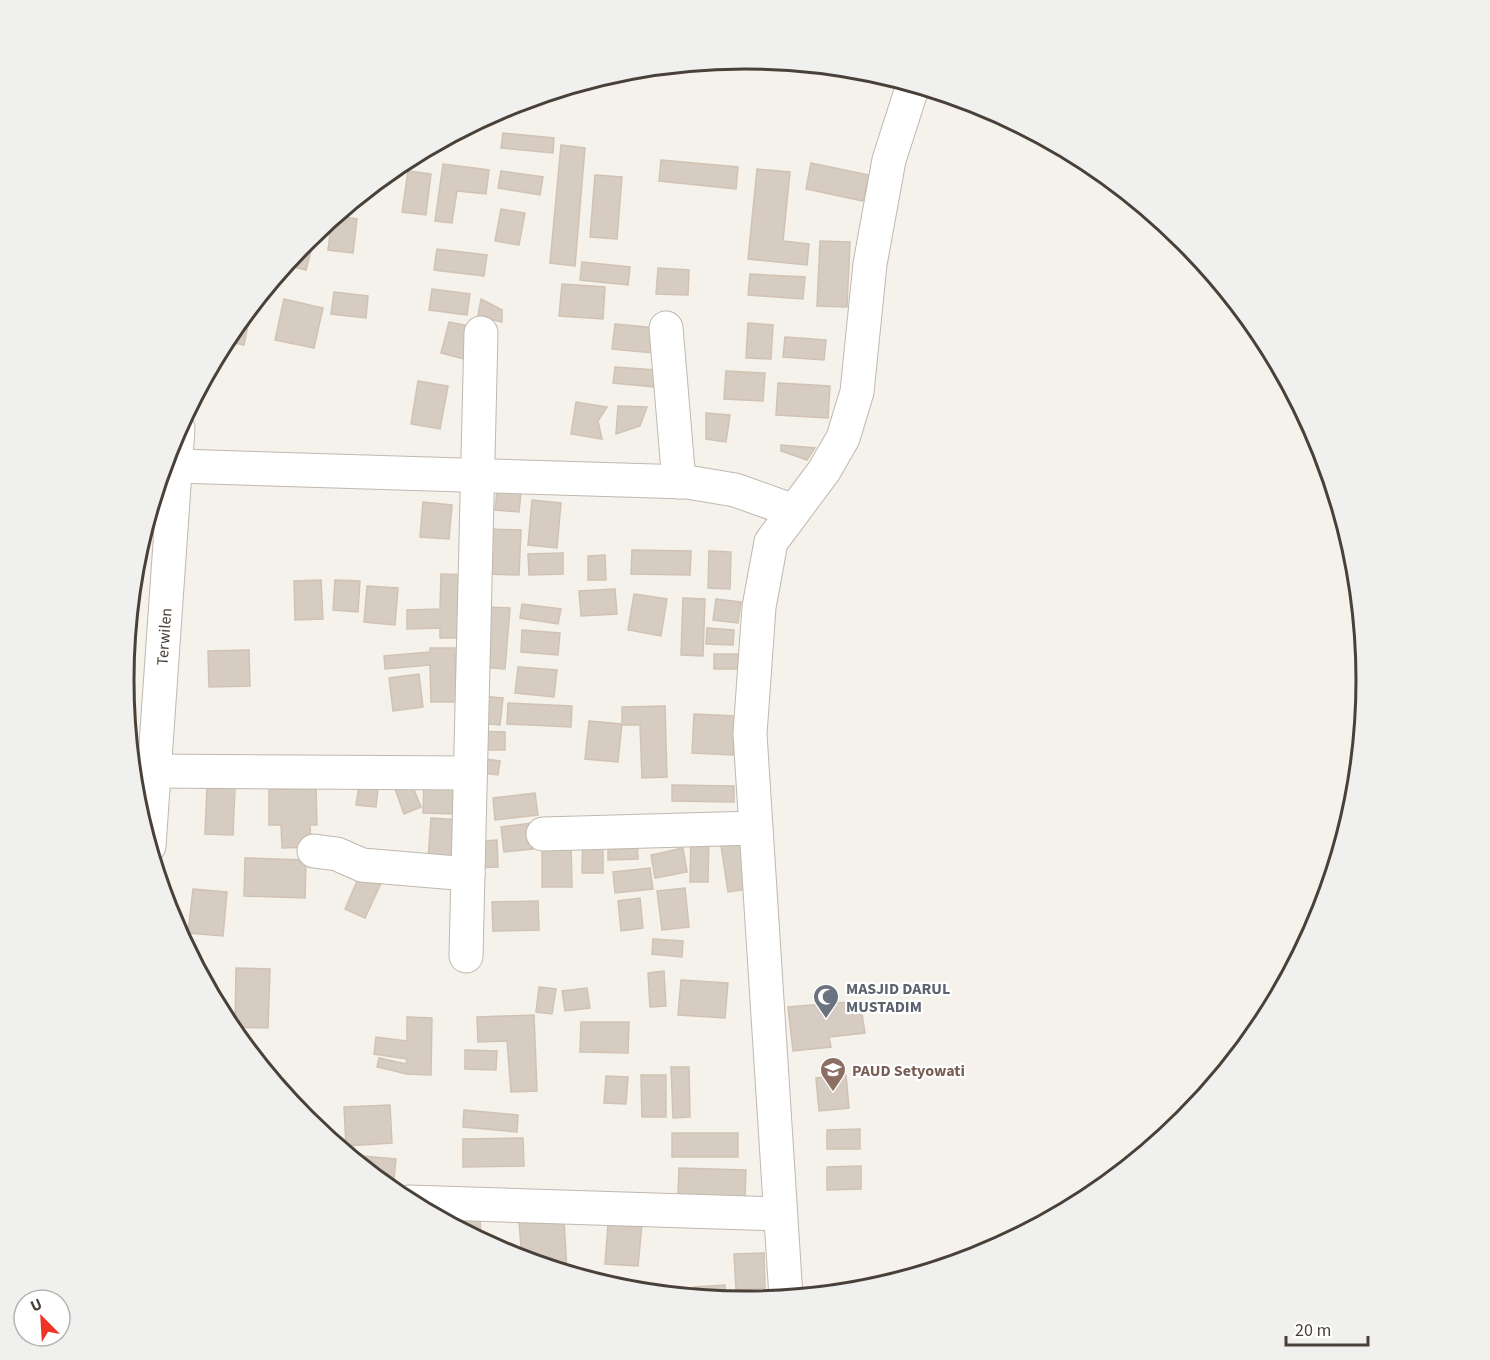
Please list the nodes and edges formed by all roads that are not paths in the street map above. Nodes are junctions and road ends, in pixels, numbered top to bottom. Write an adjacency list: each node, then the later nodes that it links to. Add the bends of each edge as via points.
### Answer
1 (910, 92): 8 (street, via 889,160 872,254 857,392 843,438)
2 (666, 328): 7 (street)
3 (481, 333): 6 (street)
4 (177, 455): 5 (street, Terwilen)
5 (177, 466): 6 (street); 10 (street, Terwilen)
6 (477, 474): 7 (street); 9 (street)
7 (680, 482): 8 (street, via 735,490)
8 (794, 511): 12 (street, via 771,542 759,607 750,734)
9 (470, 773): 10 (street); 15 (street)
10 (147, 780): 11 (street, Terwilen)
11 (148, 807)
12 (755, 828): 13 (street); 18 (street)
13 (543, 834)
14 (314, 851): 15 (street, via 337,854 362,865)
15 (468, 873): 16 (street)
16 (466, 956)
17 (435, 1206): 18 (street)
18 (780, 1214): 19 (street)
19 (785, 1290)

